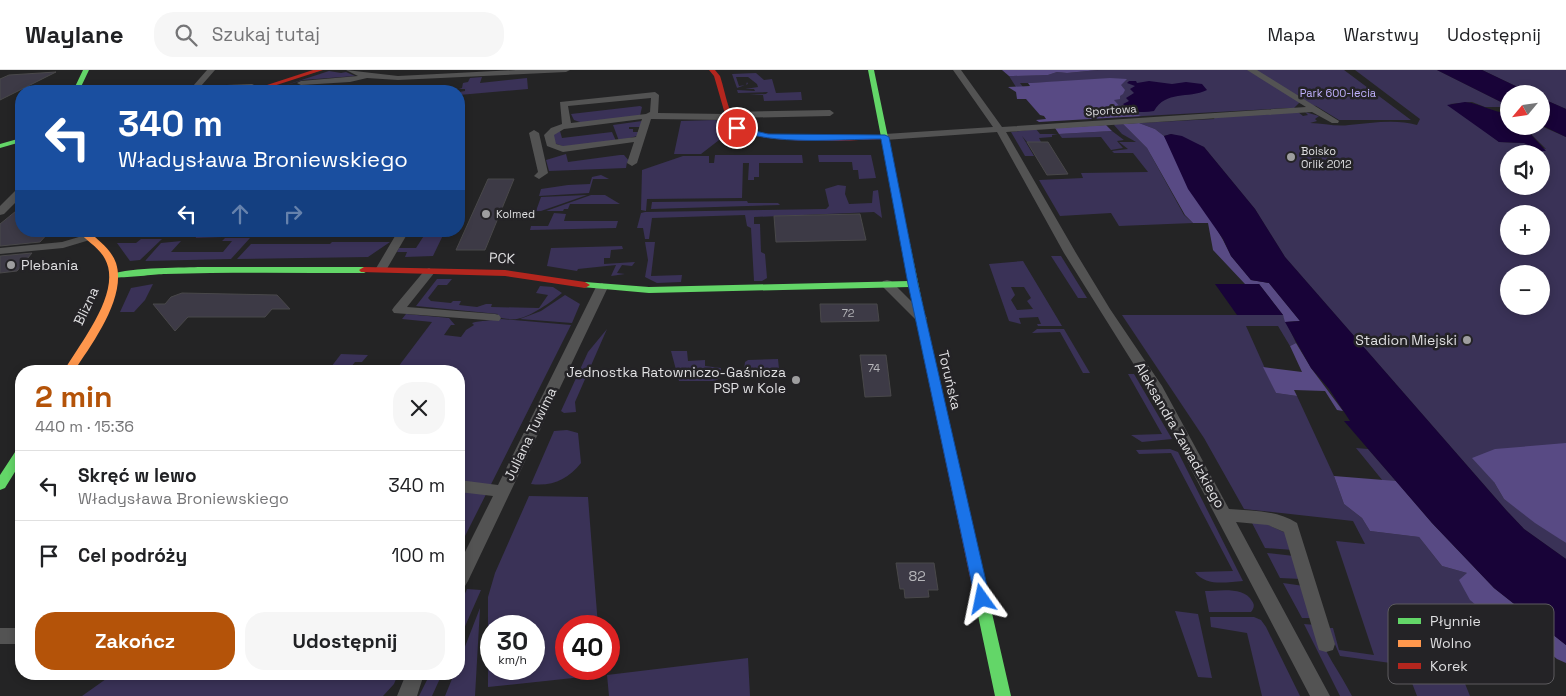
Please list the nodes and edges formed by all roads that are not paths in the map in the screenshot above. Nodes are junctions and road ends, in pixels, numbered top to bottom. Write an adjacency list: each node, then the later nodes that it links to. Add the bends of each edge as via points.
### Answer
1 (86, 70): 12 (street)
2 (211, 70): 13 (street)
3 (320, 70): 14 (street)
4 (350, 70): 10 (street)
5 (566, 70): 10 (street)
6 (871, 70): 24 (street, Toruńska)
7 (957, 70): 21 (street, Aleksandra Zawadzkiego)
8 (1252, 70): 15 (street)
9 (716, 72): 18 (street)
10 (366, 76): 11 (street)
11 (301, 83)
12 (79, 85)
13 (199, 85)
14 (263, 85)
15 (1310, 106)
16 (830, 113): 18 (street)
17 (648, 116): 18 (street); 20 (street); 20 (street, via 654,113 655,95 563,104); 25 (street)
18 (729, 116): 23 (street, via 734,125 747,133)
19 (1335, 122): 21 (street, Sportowa, via 1314,109)
20 (567, 126): 25 (street, via 550,133 552,146 568,149)
21 (999, 129): 24 (street, Sportowa); 48 (street, Aleksandra Zawadzkiego, via 1101,304 1155,386)
22 (534, 133): 30 (street, via 543,173)
23 (790, 136): 24 (street); 28 (street, via 858,142 876,147)
24 (885, 137): 28 (street, Toruńska)
25 (640, 140): 29 (street)
26 (15, 143): 27 (street)
27 (0, 146)
28 (888, 156): 39 (street, Toruńska)
29 (632, 164)
30 (539, 176)
31 (80, 237): 34 (street, via 63,245)
32 (89, 237): 37 (street, Blizna, via 111,263)
33 (400, 237): 35 (street)
34 (0, 251)
35 (381, 270): 36 (street, PCK); 37 (street, PCK, via 198,270)
36 (429, 272): 40 (street, PCK, via 505,273); 41 (street, via 398,310)
37 (114, 276): 43 (street, Blizna, via 110,296 100,317)
38 (887, 284): 39 (street, PCK); 40 (street, PCK, via 680,290); 42 (street)
39 (913, 284): 42 (street, Toruńska)
40 (602, 287): 47 (street, Juliana Tuwima)
41 (495, 318)
42 (921, 318): 55 (street, Toruńska)
43 (72, 365)
44 (15, 461): 45 (street)
45 (0, 485)
46 (465, 487): 47 (street)
47 (502, 491): 49 (street, Juliana Tuwima)
48 (1225, 515): 52 (street, via 1272,519 1291,528); 56 (street, Aleksandra Zawadzkiego)
49 (465, 568)
50 (0, 636): 51 (street)
51 (15, 636)
52 (1326, 644)
53 (413, 680): 54 (street)
54 (407, 696)
55 (1003, 696)
56 (1320, 696)

